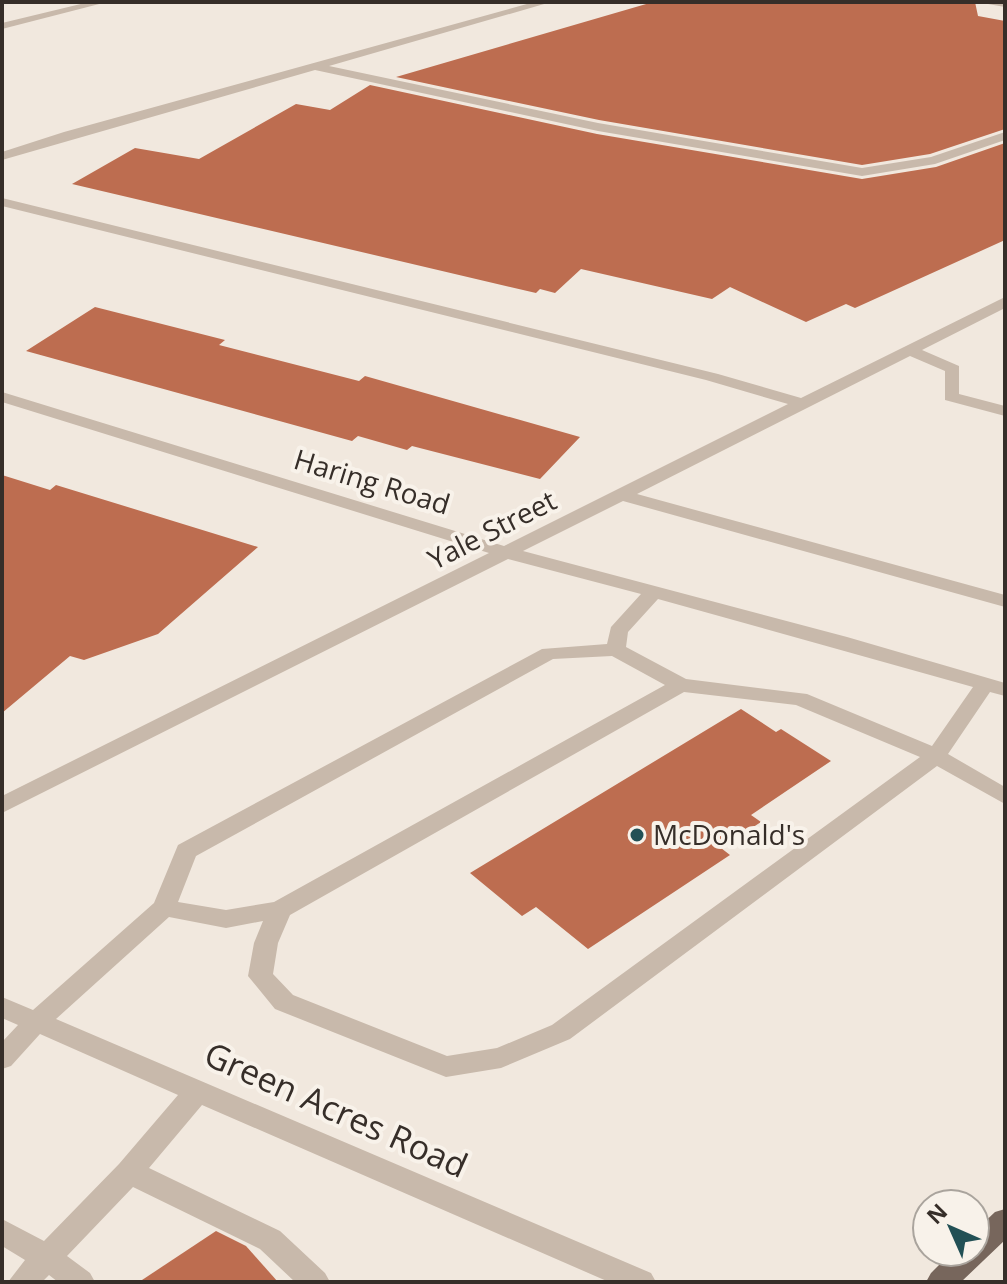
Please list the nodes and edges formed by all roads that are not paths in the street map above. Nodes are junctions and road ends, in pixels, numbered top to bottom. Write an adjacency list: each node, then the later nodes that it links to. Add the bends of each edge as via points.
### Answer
1 (102, 2): 5 (street)
2 (546, 2): 6 (street)
3 (992, 2): 4 (street)
4 (1005, 4)
5 (2, 26)
6 (313, 66): 7 (street, via 598,127 862,172 901,169); 8 (street)
7 (1005, 136)
8 (2, 156)
9 (2, 202): 13 (street)
10 (1005, 302): 11 (street, Yale Street)
11 (909, 350): 13 (street, Yale Street); 14 (street, via 953,369 951,397)
12 (2, 397): 16 (street, Haring Road)
13 (802, 403): 15 (street, Yale Street)
14 (1005, 411)
15 (622, 495): 16 (street, Yale Street); 18 (street)
16 (509, 553): 17 (street, Haring Road); 24 (street, Yale Street)
17 (654, 592): 19 (street, via 618,631); 21 (street, Haring Road)
18 (1005, 601)
19 (616, 650): 20 (street); 25 (street, via 549,653 186,851)
20 (681, 685): 22 (street, via 800,699); 26 (street)
21 (995, 687): 22 (street)
22 (936, 756): 23 (street); 26 (street, via 561,1032 501,1058 446,1067 284,1002 260,976)
23 (1005, 797)
24 (2, 805)
25 (164, 908): 26 (street, via 226,919); 28 (street)
26 (280, 910)
27 (2, 1007): 28 (street, Green Acres Road)
28 (36, 1022): 29 (street); 30 (street, Green Acres Road)
29 (2, 1059)
30 (199, 1089): 31 (street); 38 (street, Green Acres Road)
31 (129, 1172): 33 (street); 37 (street, via 270,1240)
32 (2, 1231): 33 (street)
33 (48, 1258): 35 (street); 36 (street)
34 (956, 1268): 39 (main road)
35 (23, 1282)
36 (80, 1282)
37 (315, 1282)
38 (641, 1282)
39 (941, 1282)

